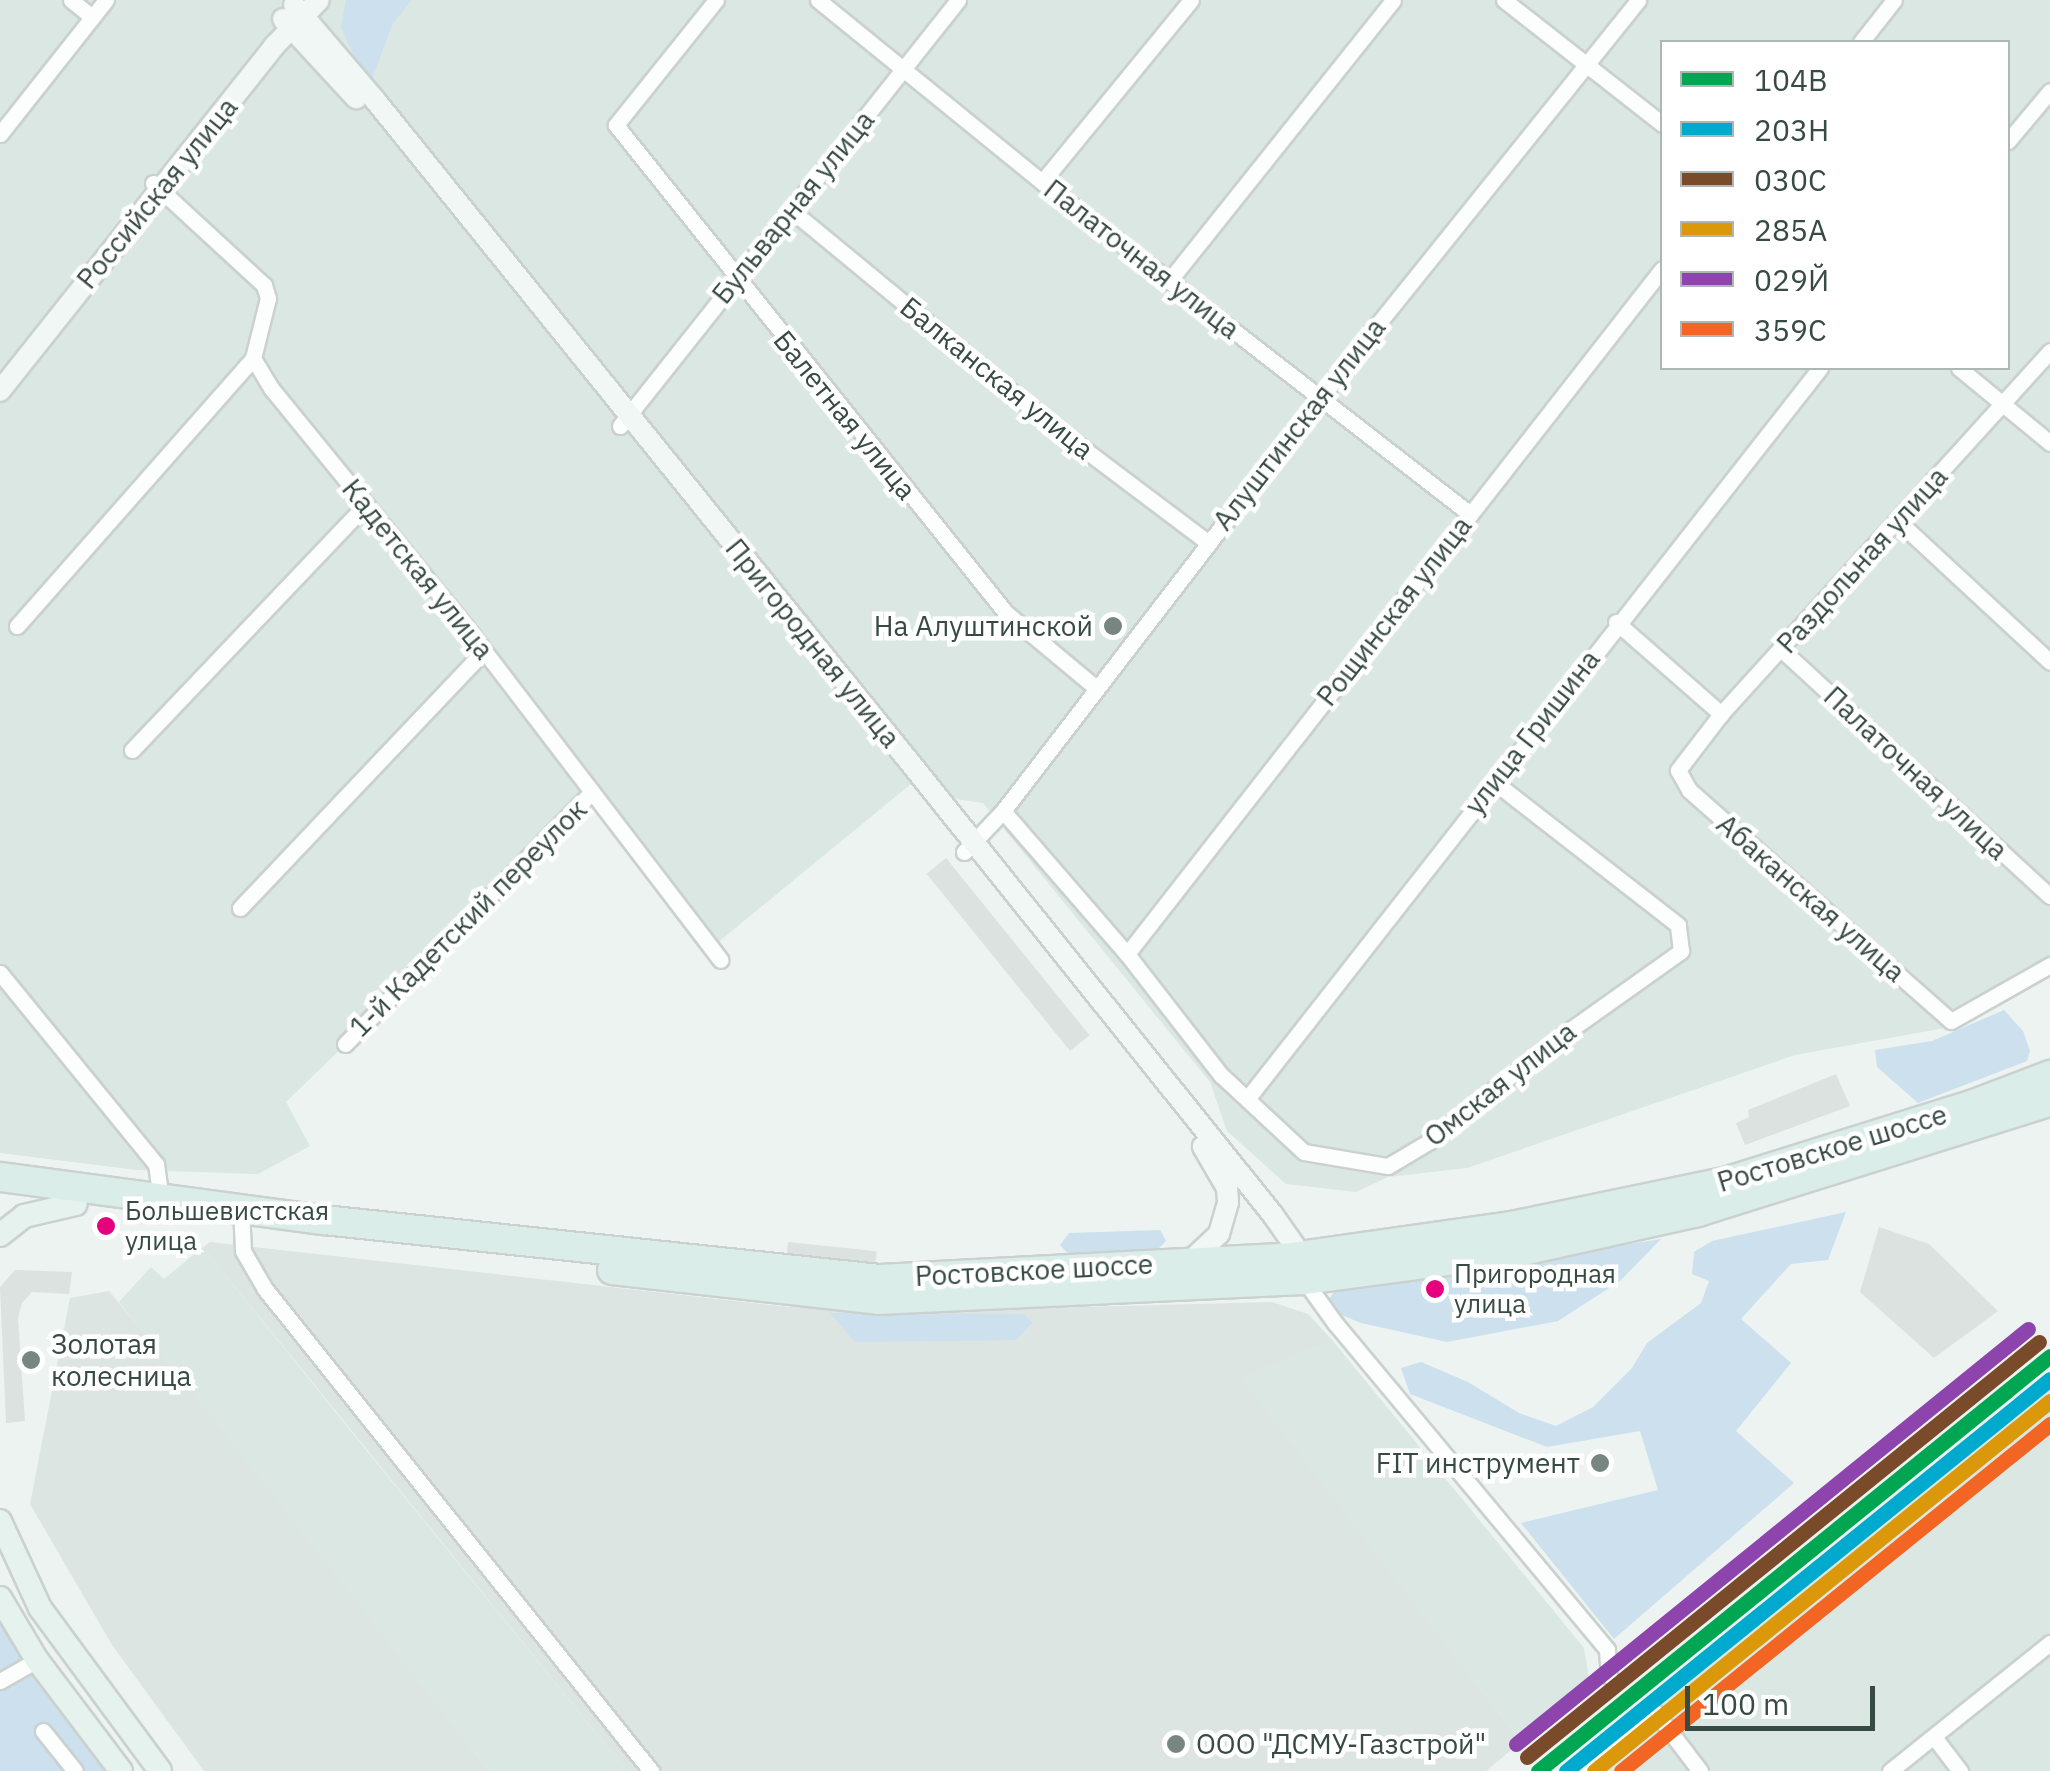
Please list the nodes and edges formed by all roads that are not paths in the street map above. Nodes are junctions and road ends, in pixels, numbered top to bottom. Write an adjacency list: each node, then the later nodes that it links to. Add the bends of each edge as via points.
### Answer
1 (71, 0): 12 (street)
2 (106, 0): 12 (street)
3 (716, 0): 24 (street, Балетная улица, via 616,124)
4 (818, 0): 15 (street, Палаточная улица)
5 (958, 0): 15 (street, Бульварная улица)
6 (1192, 0): 20 (street)
7 (1393, 0): 25 (street)
8 (1504, 0): 14 (street)
9 (1638, 0): 14 (street, Алуштинская улица)
10 (1894, 0): 13 (street)
11 (299, 12): 21 (street, Российская улица); 34 (street, Пригородная улица)
12 (92, 17): 18 (street)
13 (1863, 40)
14 (1586, 60): 17 (street); 32 (street, Алуштинская улица)
15 (903, 70): 20 (street, Палаточная улица); 22 (street, Бульварная улица)
16 (2050, 91): 19 (street)
17 (1660, 122)
18 (0, 134)
19 (2010, 139)
20 (1042, 182): 25 (street, Палаточная улица)
21 (157, 186): 27 (street, via 264,285 268,298); 30 (street, Российская улица); 31 (street, Российская улица)
22 (790, 210): 24 (street, Бульварная улица); 39 (street, Балканская улица, via 1052,425)
23 (1660, 272): 37 (street, Рощинская улица)
24 (735, 278): 34 (street, Бульварная улица); 45 (street, Балетная улица, via 1005,612)
25 (1169, 281): 32 (street, Палаточная улица)
26 (2050, 351): 33 (street, Раздольная улица)
27 (254, 358): 36 (street, Кадетская улица); 41 (street)
28 (1818, 370): 40 (street, улица Гришина)
29 (1962, 370): 33 (street)
30 (0, 377)
31 (0, 391)
32 (1322, 399): 37 (street, Палаточная улица); 39 (street, Алуштинская улица)
33 (2004, 403): 35 (street); 38 (street, Раздольная улица)
34 (624, 421): 52 (street, Пригородная улица)
35 (2050, 443)
36 (365, 505): 43 (street, Кадетская улица); 47 (street)
37 (1470, 514): 55 (street, Рощинская улица)
38 (1898, 521): 42 (street, Раздольная улица); 44 (street)
39 (1207, 542): 45 (street, Алуштинская улица)
40 (1616, 622): 46 (street); 49 (street, улица Гришина)
41 (17, 626)
42 (1781, 649): 46 (street, Раздольная улица); 53 (street, Палаточная улица)
43 (484, 651): 50 (street, Кадетская улица); 54 (street)
44 (2050, 662)
45 (1095, 687): 51 (street, Алуштинская улица)
46 (1721, 714): 48 (street, Раздольная улица)
47 (132, 750)
48 (1678, 770): 57 (street, Абаканская улица, via 1689,790 1951,1021)
49 (1493, 781): 61 (street, улица Гришина); 61 (street, Омская улица, via 1678,925 1680,950 1388,1166 1304,1152)
50 (592, 792): 56 (street, Кадетская улица); 59 (street, 1-й Кадетский переулок)
51 (1004, 811): 52 (street, Алуштинская улица); 55 (street)
52 (970, 848): 63 (street, Пригородная улица); 71 (street, Пригородная улица)
53 (2050, 896)
54 (240, 908)
55 (1127, 954): 61 (street)
56 (721, 960)
57 (2050, 965)
58 (0, 973): 66 (street, via 156,1164)
59 (345, 1044)
60 (2050, 1075): 71 (highway, Ростовское шоссе, via 1728,1182)
61 (1247, 1099)
62 (2050, 1102): 71 (highway, Ростовское шоссе, via 1698,1212 1518,1252)
63 (1203, 1147): 70 (street, via 1228,1202 1219,1234); 71 (street, Пригородная улица)
64 (0, 1177): 66 (highway, Ростовское шоссе)
65 (0, 1194): 67 (highway, Ростовское шоссе)
66 (160, 1199): 68 (highway, Ростовское шоссе)
67 (76, 1204): 68 (highway, Ростовское шоссе); 69 (main road, via 24,1216)
68 (241, 1217): 70 (highway, Ростовское шоссе, via 880,1279); 71 (highway, Ростовское шоссе, via 878,1300); 83 (street, via 243,1252 265,1290)
69 (0, 1235)
70 (1188, 1262): 71 (highway, Ростовское шоссе)
71 (1306, 1272): 76 (street, Пригородная улица, via 1334,1324 1607,1650)
72 (0, 1520): 82 (main road, via 40,1608)
73 (0, 1598): 75 (main road)
74 (2050, 1642): 79 (street)
75 (37, 1660): 77 (street); 81 (main road)
76 (1609, 1676)
77 (0, 1681)
78 (43, 1731): 80 (street)
79 (1934, 1737): 86 (street); 87 (street)
80 (75, 1771)
81 (121, 1771)
82 (160, 1771)
83 (650, 1771)
84 (1585, 1771): 85 (street, via 1656,1713)
85 (1700, 1771)
86 (1890, 1771)
87 (1960, 1771)

